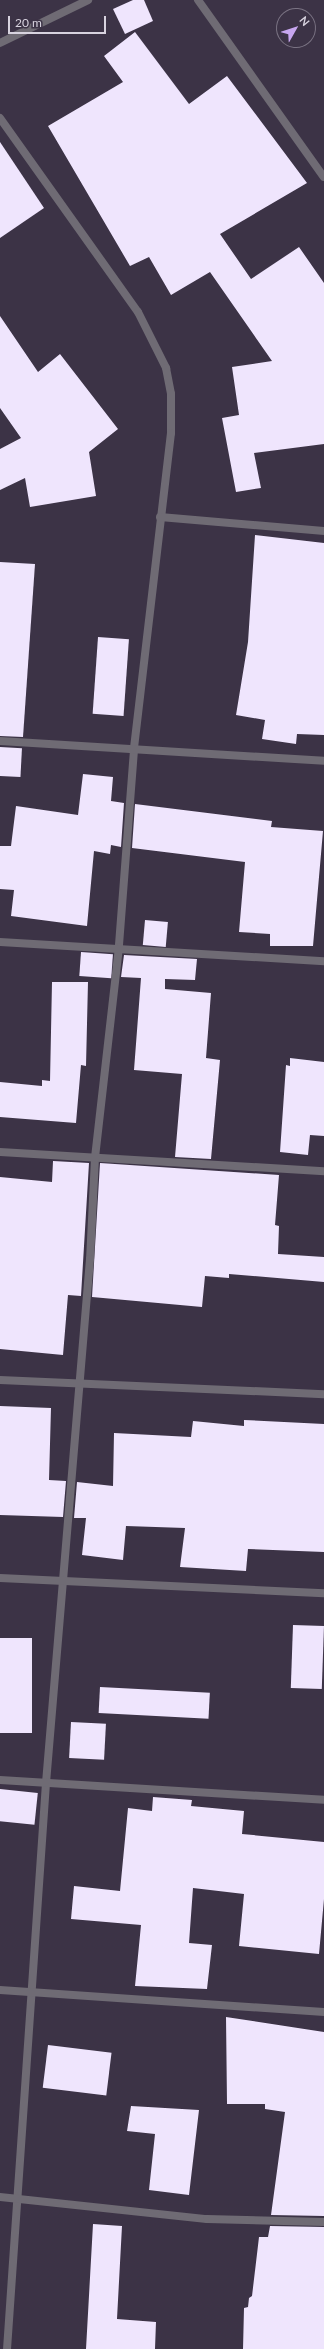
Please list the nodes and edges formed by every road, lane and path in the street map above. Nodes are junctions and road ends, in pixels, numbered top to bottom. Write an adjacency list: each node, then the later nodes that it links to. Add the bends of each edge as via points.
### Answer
1 (88, 0): 3 (street)
2 (198, 0): 5 (street)
3 (0, 43)
4 (0, 118): 6 (street, via 138,312 166,368 171,394 171,433)
5 (324, 177)
6 (160, 517): 7 (street); 9 (street)
7 (324, 531)
8 (0, 741): 9 (street)
9 (134, 750): 10 (street); 12 (street)
10 (324, 761)
11 (0, 942): 12 (street)
12 (119, 947): 13 (street); 15 (street)
13 (324, 961)
14 (0, 1152): 15 (street)
15 (95, 1158): 16 (street); 18 (street, via 90,1259)
16 (324, 1171)
17 (0, 1380): 18 (street)
18 (79, 1383): 19 (street); 21 (street)
19 (324, 1394)
20 (0, 1578): 21 (street)
21 (63, 1581): 22 (street); 24 (street)
22 (324, 1593)
23 (0, 1780): 24 (street)
24 (46, 1783): 25 (street); 27 (street)
25 (324, 1800)
26 (0, 1990): 27 (street)
27 (34, 1992): 28 (street); 30 (street)
28 (324, 2012)
29 (0, 2197): 30 (street)
30 (16, 2198): 31 (street, via 207,2219); 32 (street)
31 (324, 2222)
32 (7, 2349)

